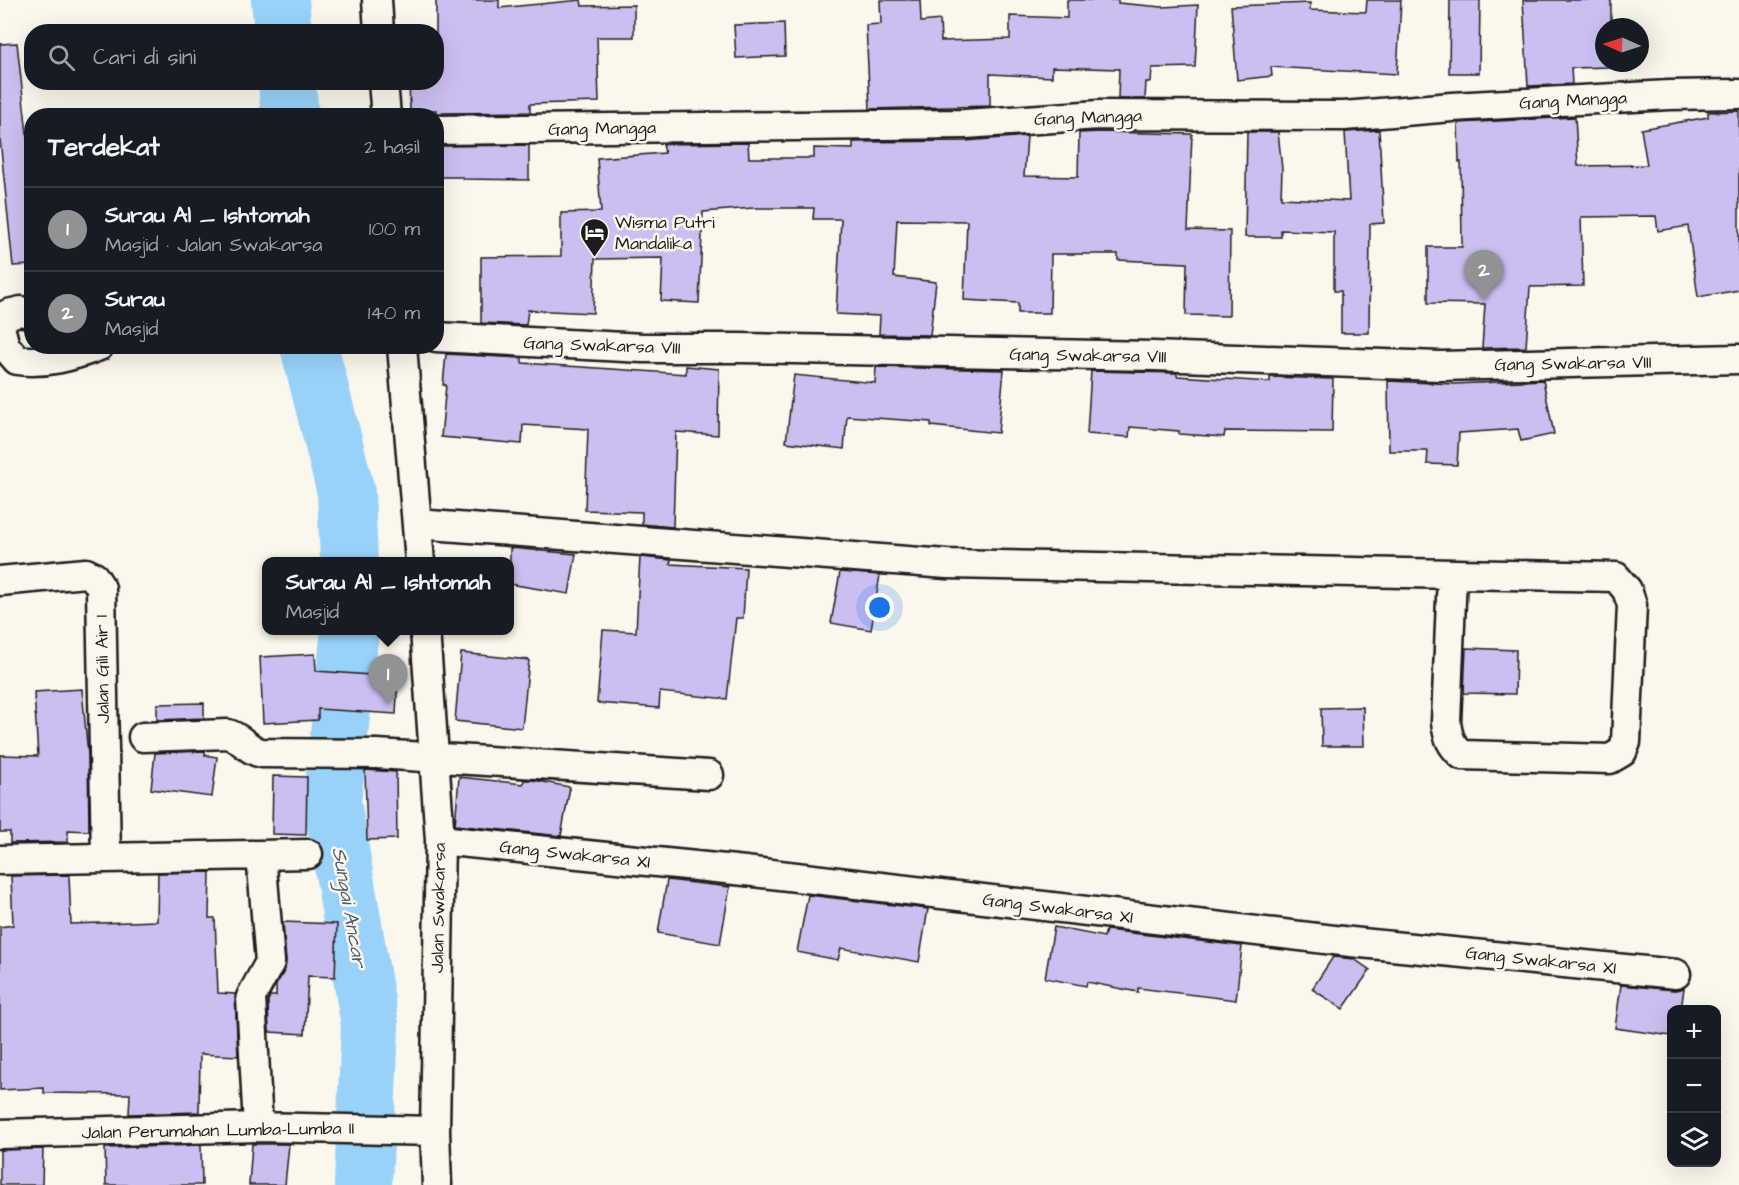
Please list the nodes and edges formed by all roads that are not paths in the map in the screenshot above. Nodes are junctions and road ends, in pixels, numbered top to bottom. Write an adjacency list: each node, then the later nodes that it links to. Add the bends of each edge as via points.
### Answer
1 (377, 0): 2 (street)
2 (378, 24)
3 (384, 90): 5 (street)
4 (1739, 94): 6 (street, Gang Mangga, via 1344,116 1099,115 965,124)
5 (385, 108)
6 (444, 130)
7 (24, 312): 8 (street, via 8,314)
8 (0, 326): 10 (street, via 5,346 17,360 34,362)
9 (444, 337): 12 (street, Gang Swakarsa VIII, via 643,348 1154,356 1440,366)
10 (78, 354)
11 (403, 354): 13 (street)
12 (1739, 359)
13 (417, 524): 14 (street); 15 (street, via 947,564)
14 (420, 557)
15 (1452, 574): 15 (street, via 1616,577 1627,590 1632,605 1626,742 1622,752 1610,759 1462,755 1452,746 1446,722)
16 (0, 581): 24 (street, Jalan Gili Air I, via 86,573 101,588)
17 (425, 635): 19 (street, Jalan Swakarsa)
18 (143, 736): 19 (street, via 228,734 255,752)
19 (434, 758): 20 (street); 21 (street, Jalan Swakarsa)
20 (709, 775)
21 (440, 840): 26 (street, Gang Swakarsa XI, via 745,871 1351,942); 28 (street, Jalan Swakarsa)
22 (308, 854): 23 (street)
23 (261, 855): 24 (street); 27 (street, via 270,962 251,997)
24 (106, 858): 25 (street)
25 (0, 860)
26 (1676, 974)
27 (258, 1127): 28 (street, Jalan Perumahan Lumba-Lumba II); 29 (street, Jalan Perumahan Lumba-Lumba II)
28 (427, 1130): 30 (street, Jalan Swakarsa)
29 (0, 1134)
30 (437, 1185)

